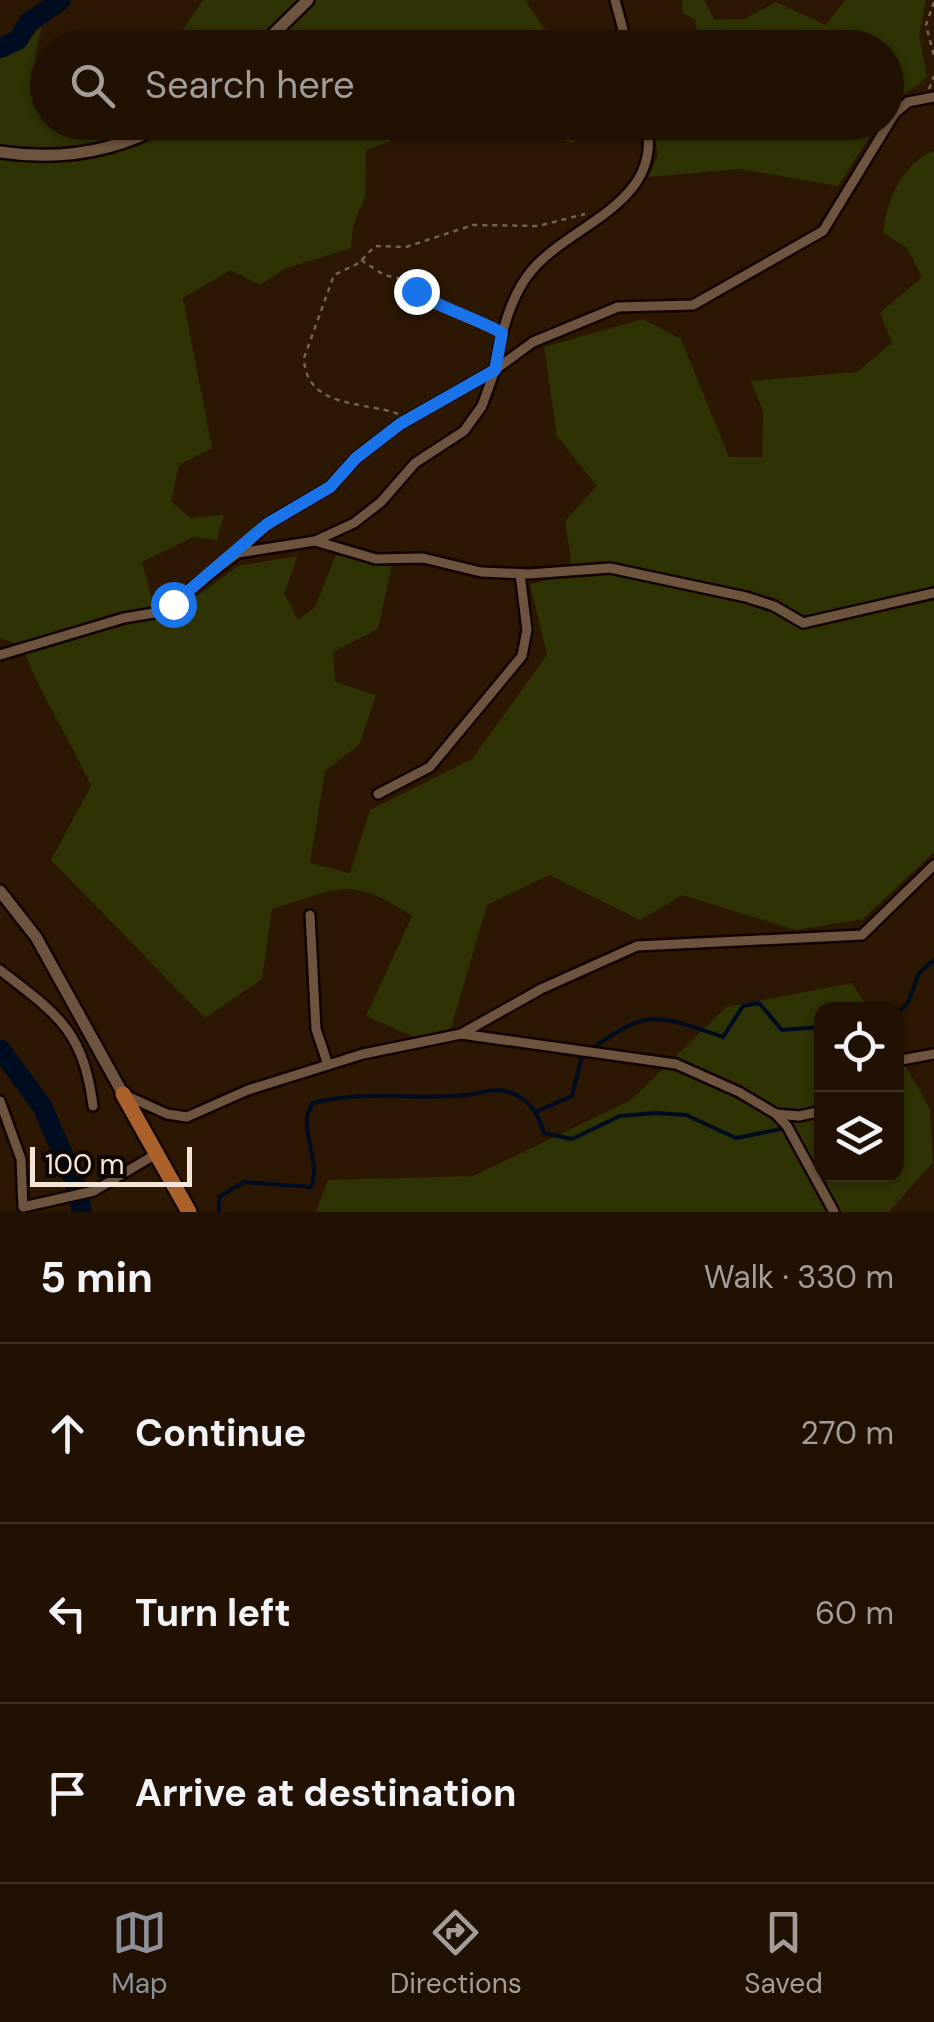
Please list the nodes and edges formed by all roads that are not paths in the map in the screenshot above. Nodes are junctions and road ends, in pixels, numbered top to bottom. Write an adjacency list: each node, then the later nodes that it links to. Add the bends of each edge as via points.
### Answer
1 (308, 0): 3 (street)
2 (615, 0): 4 (street)
3 (277, 30)
4 (623, 30)
5 (934, 97): 6 (street)
6 (904, 105)
7 (133, 140): 10 (street, via 50,156)
8 (649, 140): 11 (street, via 644,168 607,212 536,265 502,333)
9 (879, 140): 11 (street, via 824,232 694,305 618,306 554,331)
10 (0, 152)
11 (495, 370): 12 (street, via 464,431 415,463 354,523); 13 (street, via 408,420)
12 (315, 541): 13 (street); 14 (street, via 376,559 423,558)
13 (238, 553): 16 (street, via 160,612)
14 (520, 574): 15 (street, via 610,568 746,597 803,624); 17 (street, via 527,618 522,656 430,768)
15 (934, 594)
16 (0, 655)
17 (378, 794)
18 (934, 865): 22 (street, via 862,935 638,946)
19 (0, 891): 26 (street, via 36,937)
20 (310, 915): 25 (street, via 316,1029)
21 (0, 970): 28 (street, via 66,1026 87,1061)
22 (460, 1034): 25 (street); 30 (street, via 676,1064)
23 (934, 1054): 24 (street)
24 (904, 1060)
25 (328, 1065): 26 (street, via 188,1117)
26 (122, 1094): 31 (main road)
27 (0, 1101): 32 (street, via 21,1159)
28 (92, 1106)
29 (814, 1112): 30 (street)
30 (776, 1114): 34 (street)
31 (156, 1154): 32 (street, via 94,1190); 33 (main road)
32 (24, 1210)
33 (189, 1212)
34 (834, 1212)

